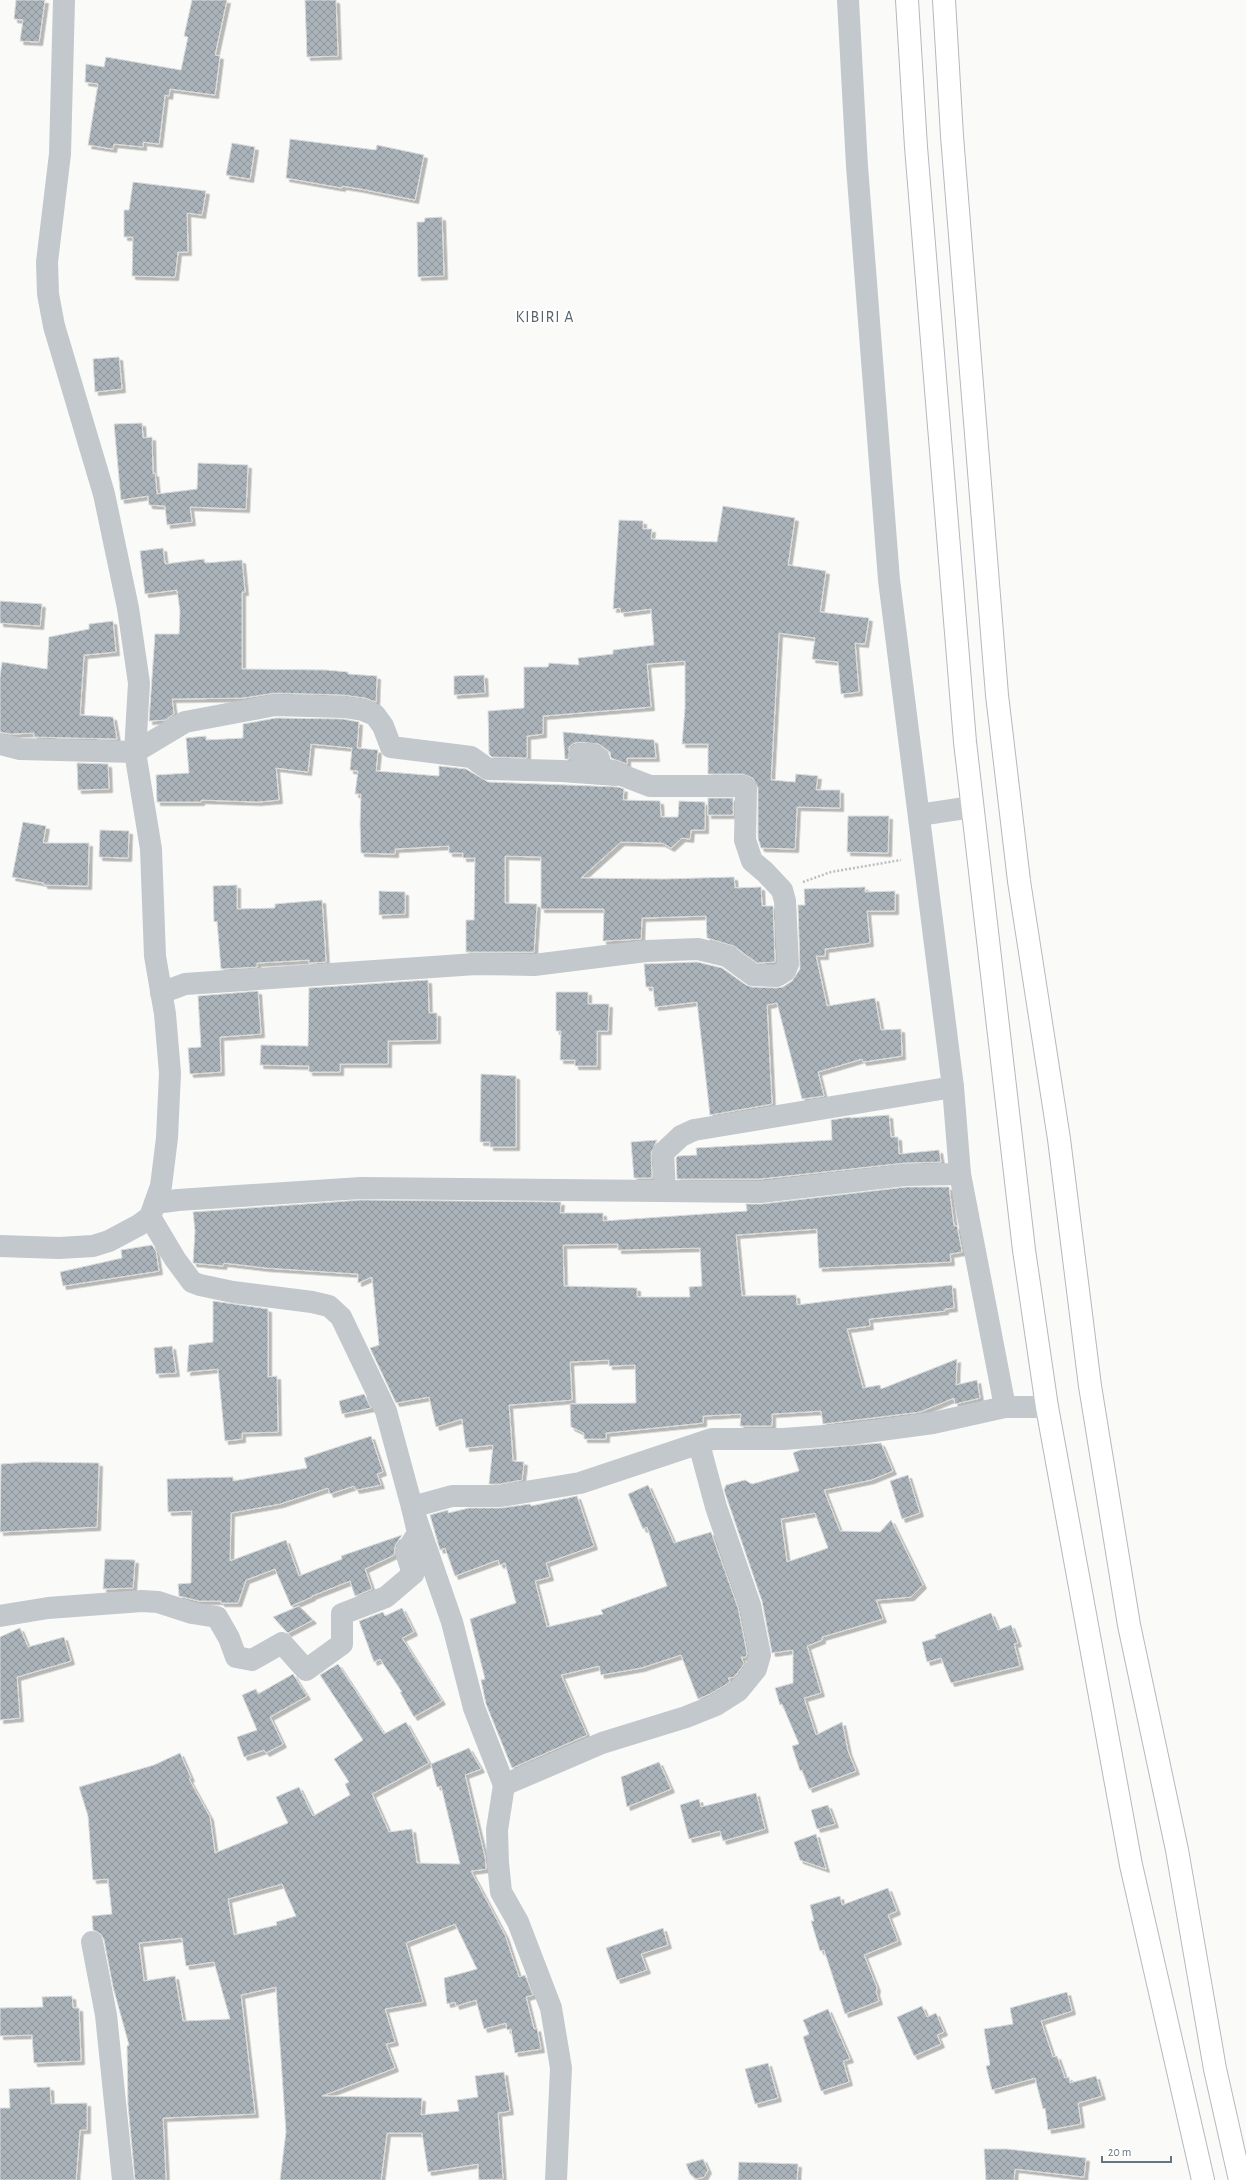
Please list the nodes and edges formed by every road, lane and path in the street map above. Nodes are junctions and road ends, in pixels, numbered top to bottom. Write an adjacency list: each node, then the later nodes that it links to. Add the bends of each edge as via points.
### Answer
1 (64, 0): 6 (street, via 60,154 47,262 48,294 54,326 104,494 128,608 139,683)
2 (848, 0): 10 (street, via 857,166 889,580)
3 (907, 0): 9 (highway, via 918,163)
4 (944, 0): 29 (highway, via 952,136 997,695 1019,881 1059,1139 1090,1386 1129,1625 1177,1850 1215,2070)
5 (0, 744): 6 (street, via 20,749)
6 (135, 752): 8 (street, via 185,722 275,705 344,707 364,710 375,715 383,726 391,747 471,756 488,769); 13 (street, via 151,849 155,956)
7 (580, 754): 8 (street, via 592,754 599,759 600,766)
8 (620, 775): 12 (street, via 650,786 746,788 748,793 745,840 752,861)
9 (972, 807): 10 (street); 20 (highway, via 1024,1250)
10 (919, 815): 11 (street)
11 (924, 857): 12 (path, via 885,861 831,872); 14 (street)
12 (782, 890): 13 (street, via 785,901 788,964 785,972 777,976 753,975 727,956 698,949 646,951 534,965 476,964 185,984)
13 (161, 993): 17 (street, via 170,1074 167,1138 161,1186)
14 (953, 1086): 15 (street); 16 (street, via 694,1130 681,1136 663,1154)
15 (960, 1174): 16 (street, via 905,1175 761,1192); 19 (street)
16 (666, 1191): 17 (street, via 361,1188 186,1199)
17 (152, 1210): 18 (street, via 139,1225 118,1237 93,1246); 22 (street, via 175,1259 192,1282 233,1292 312,1302 329,1306 341,1317 386,1411)
18 (0, 1246)
19 (1005, 1407): 20 (street); 21 (street, via 933,1423 851,1434 783,1439 712,1439)
20 (1047, 1407): 28 (highway, via 1131,1865)
21 (699, 1444): 22 (street, via 566,1486 501,1496 452,1496); 24 (street, via 716,1507 750,1605 760,1655 756,1669 738,1691 716,1705 602,1744)
22 (412, 1507): 23 (street, via 418,1533 406,1552 413,1574 386,1598 342,1614 342,1644 306,1670 282,1644 252,1660 236,1657 217,1617 192,1613 158,1602 48,1608); 24 (street, via 452,1622 474,1708)
23 (0, 1616)
24 (504, 1785): 27 (street, via 498,1830 501,1892 518,1922 551,2008 561,2068)
25 (92, 1942): 26 (street, via 106,2015)
26 (123, 2180)
27 (556, 2180)
28 (1202, 2180)
29 (1240, 2180)

